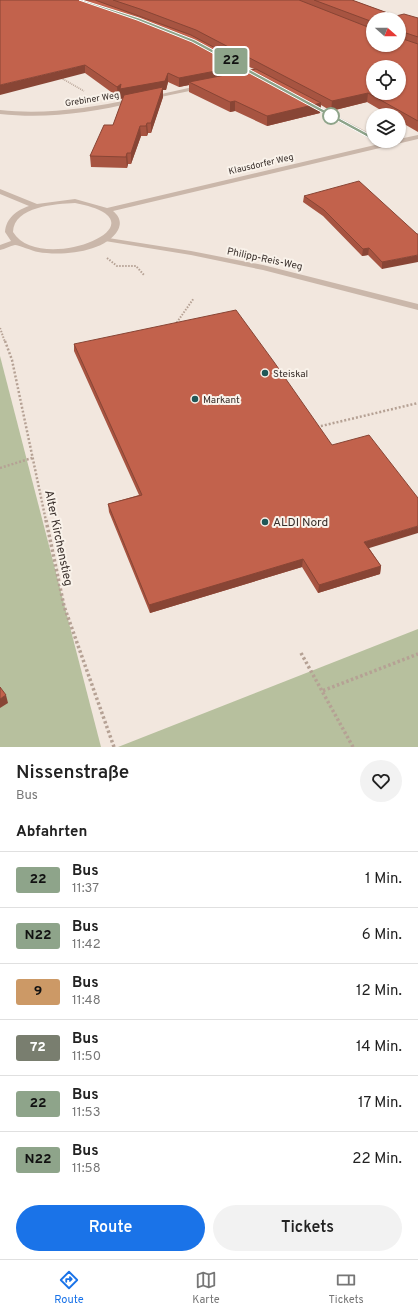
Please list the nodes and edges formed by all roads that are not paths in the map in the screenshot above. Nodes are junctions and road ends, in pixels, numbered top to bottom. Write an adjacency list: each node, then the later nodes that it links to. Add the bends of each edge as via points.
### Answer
1 (212, 85): 3 (street, Grebiner Weg, via 71,112)
2 (305, 102): 4 (street)
3 (0, 112)
4 (366, 134)
5 (418, 137): 6 (street, Klausdorfer Weg)
6 (406, 139)
7 (366, 147): 10 (street, Klausdorfer Weg)
8 (0, 191): 9 (street)
9 (36, 206): 10 (street, via 75,201 94,204); 12 (street, via 20,213 11,222 9,232)
10 (108, 210): 11 (street, via 116,224)
11 (105, 239): 12 (street, via 91,246 64,251 36,250); 14 (street, Philipp-Reis-Weg, via 263,268)
12 (16, 242): 13 (street)
13 (0, 248)
14 (418, 307)

